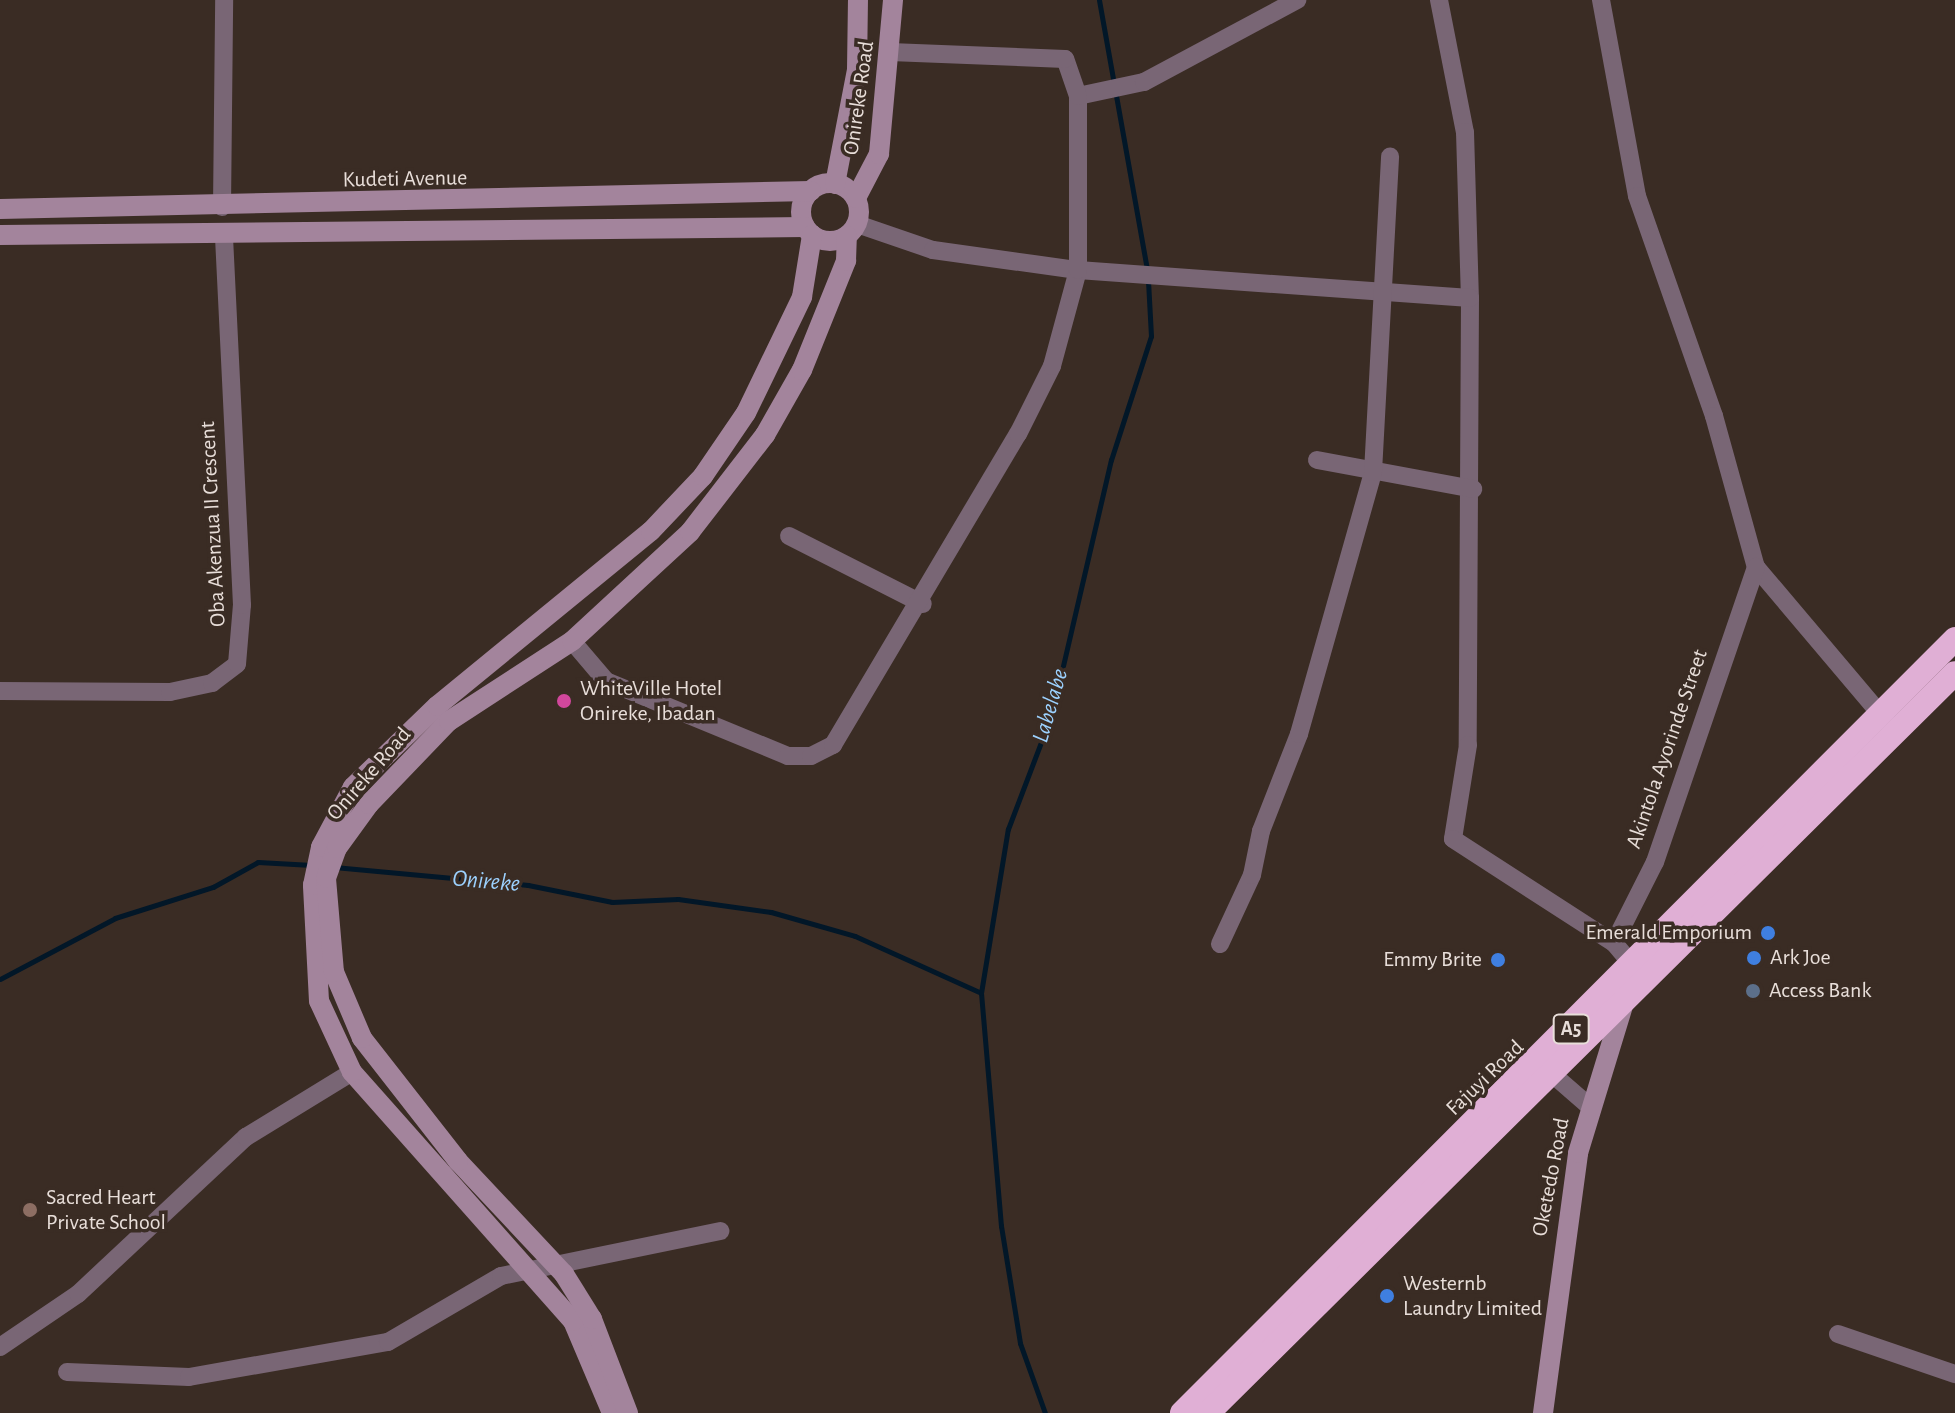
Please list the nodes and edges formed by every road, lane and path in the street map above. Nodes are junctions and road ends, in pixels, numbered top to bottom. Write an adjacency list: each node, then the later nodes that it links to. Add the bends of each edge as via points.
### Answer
1 (224, 0): 13 (street)
2 (858, 0): 10 (main road, Onireke Road, via 857,70)
3 (893, 0): 7 (main road, Onireke Road)
4 (1297, 0): 8 (street, via 1130,85)
5 (1439, 0): 21 (street, via 1465,132)
6 (1601, 0): 26 (street, via 1637,196 1714,416)
7 (890, 52): 8 (street, via 1065,59); 12 (main road, Onireke Road, via 879,154)
8 (1078, 96): 19 (street)
9 (1390, 156): 20 (street)
10 (835, 184): 11 (main road); 12 (main road)
11 (811, 191): 13 (main road, Kudeti Avenue); 16 (main road, via 802,208)
12 (856, 198): 15 (main road)
13 (222, 207): 14 (main road, Kudeti Avenue)
14 (0, 209)
15 (852, 230): 16 (main road); 19 (street, via 933,250); 29 (main road, Onireke Road, via 828,309 765,435 690,532)
16 (809, 231): 17 (main road); 32 (main road, Onireke Road, via 802,297 746,413 703,476 651,531)
17 (224, 233): 18 (main road); 31 (street, Oba Akenzua II Crescent, via 242,605 237,664 212,683 170,692)
18 (0, 235)
19 (1078, 270): 20 (street, via 1135,271 1284,289); 27 (street, via 1052,366)
20 (1380, 291): 21 (street); 23 (street)
21 (1470, 298): 24 (street)
22 (1317, 460): 23 (street)
23 (1373, 472): 24 (street); 36 (street, via 1299,734 1261,831 1252,875)
24 (1473, 489): 35 (street, via 1468,745 1453,839)
25 (789, 536): 27 (street)
26 (1756, 567): 33 (street); 35 (street, Akintola Ayorinde Street, via 1655,862)
27 (923, 604): 29 (street, via 833,745 811,756 788,756 606,681)
28 (1955, 639): 33 (highway, Fajuyi Road / A5)
29 (572, 641): 32 (main road, Onireke Road)
30 (1955, 673): 33 (highway, Fajuyi Road / A5)
31 (0, 691)
32 (443, 713): 34 (main road, Onireke Road, via 327,854)
33 (1889, 723): 37 (highway, Fajuyi Road / A5); 38 (highway, Fajuyi Road / A5)
34 (320, 878): 40 (main road, Onireke Road, via 311,953 319,1001); 43 (main road, Onireke Road, via 334,972 362,1038)
35 (1614, 943): 37 (street)
36 (1220, 944)
37 (1633, 966): 39 (highway, Fajuyi Road / A5)
38 (1624, 1003): 39 (highway, Fajuyi Road / A5); 41 (main road, Oketedo Road)
39 (1545, 1067): 41 (street); 50 (highway, Fajuyi Road / A5); 51 (highway, Fajuyi Road / A5)
40 (352, 1072): 43 (main road, Onireke Road); 45 (street, via 246,1137 78,1294)
41 (1589, 1106): 52 (main road, Oketedo Road, via 1566,1216)
42 (720, 1231): 43 (street)
43 (543, 1268): 46 (street, via 501,1276 463,1292 388,1342 189,1377); 48 (main road, Onireke Road, via 573,1321); 49 (main road, Onireke Road, via 592,1319)
44 (1838, 1334): 47 (street)
45 (0, 1347)
46 (67, 1372)
47 (1955, 1374)
48 (612, 1413)
49 (628, 1413)
50 (1182, 1413)
51 (1208, 1413)
52 (1543, 1413)

